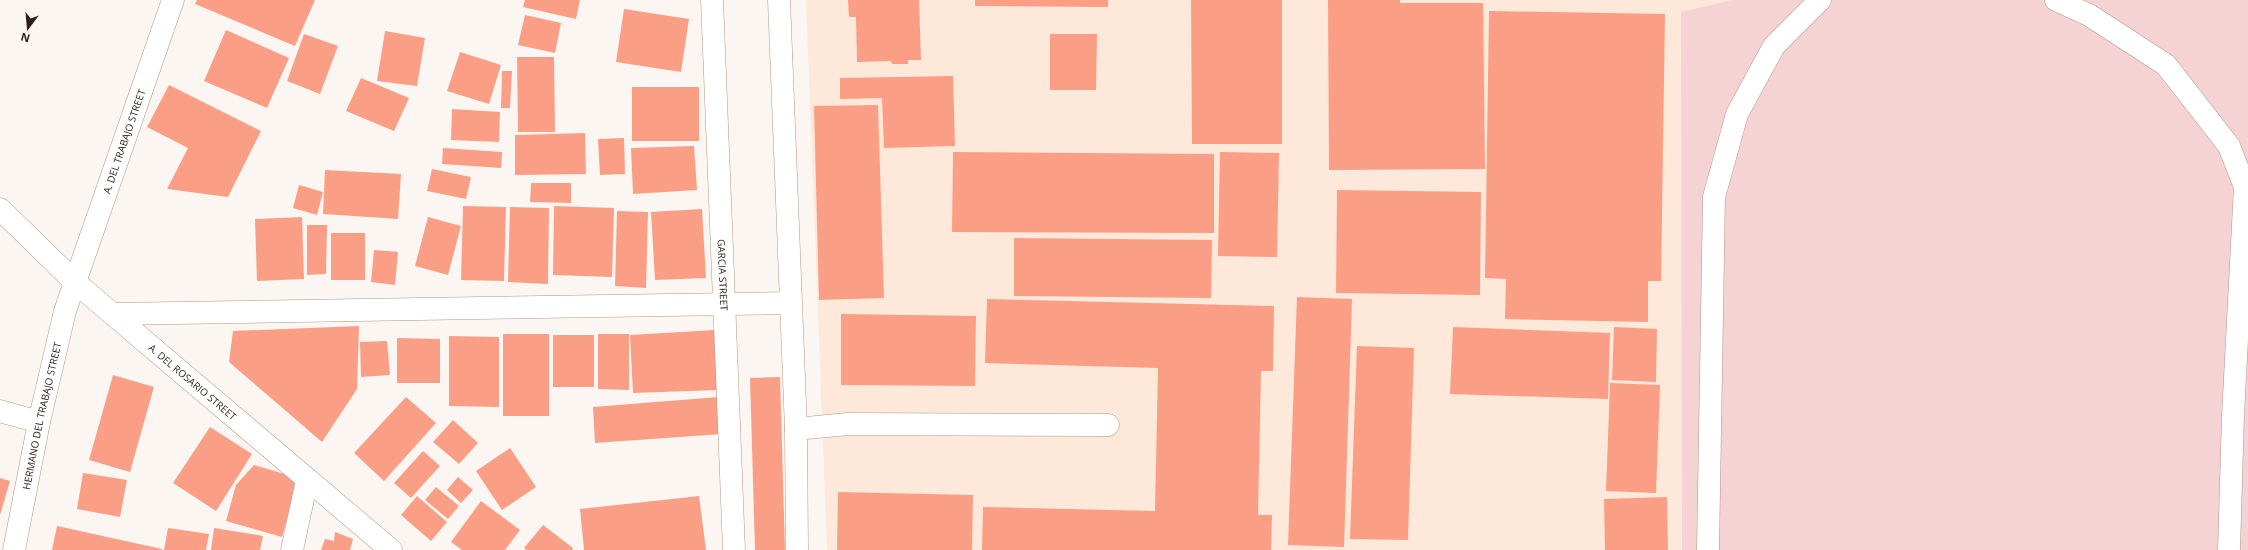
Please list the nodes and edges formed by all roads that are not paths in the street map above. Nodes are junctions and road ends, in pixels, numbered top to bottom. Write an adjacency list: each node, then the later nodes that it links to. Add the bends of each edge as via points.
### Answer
1 (173, 0): 7 (street, A. DEL TRABAJO STREET)
2 (712, 0): 9 (street, GARCIA STREET)
3 (778, 0): 8 (street)
4 (1820, 0): 21 (street, via 1774,46 1741,107 1714,197)
5 (2056, 0): 22 (street, via 2089,15 2166,65 2229,146 2245,187)
6 (0, 209): 7 (street, A. DEL ROSARIO STREET)
7 (76, 283): 10 (street, A. DEL ROSARIO STREET); 12 (street, HERMANO DEL TRABAJO STREET, via 65,311)
8 (790, 304): 9 (street); 14 (street)
9 (725, 305): 10 (street); 19 (street, GARCIA STREET)
10 (113, 314): 15 (street, A. DEL ROSARIO STREET)
11 (0, 412): 12 (street)
12 (39, 422): 16 (street, HERMANO DEL TRABAJO STREET)
13 (1108, 424): 14 (street, via 848,424)
14 (796, 429): 20 (street)
15 (307, 480): 17 (street); 18 (street, A. DEL ROSARIO STREET)
16 (14, 550)
17 (292, 550)
18 (391, 550)
19 (734, 550)
20 (798, 550)
21 (1708, 550)
22 (2229, 550)

